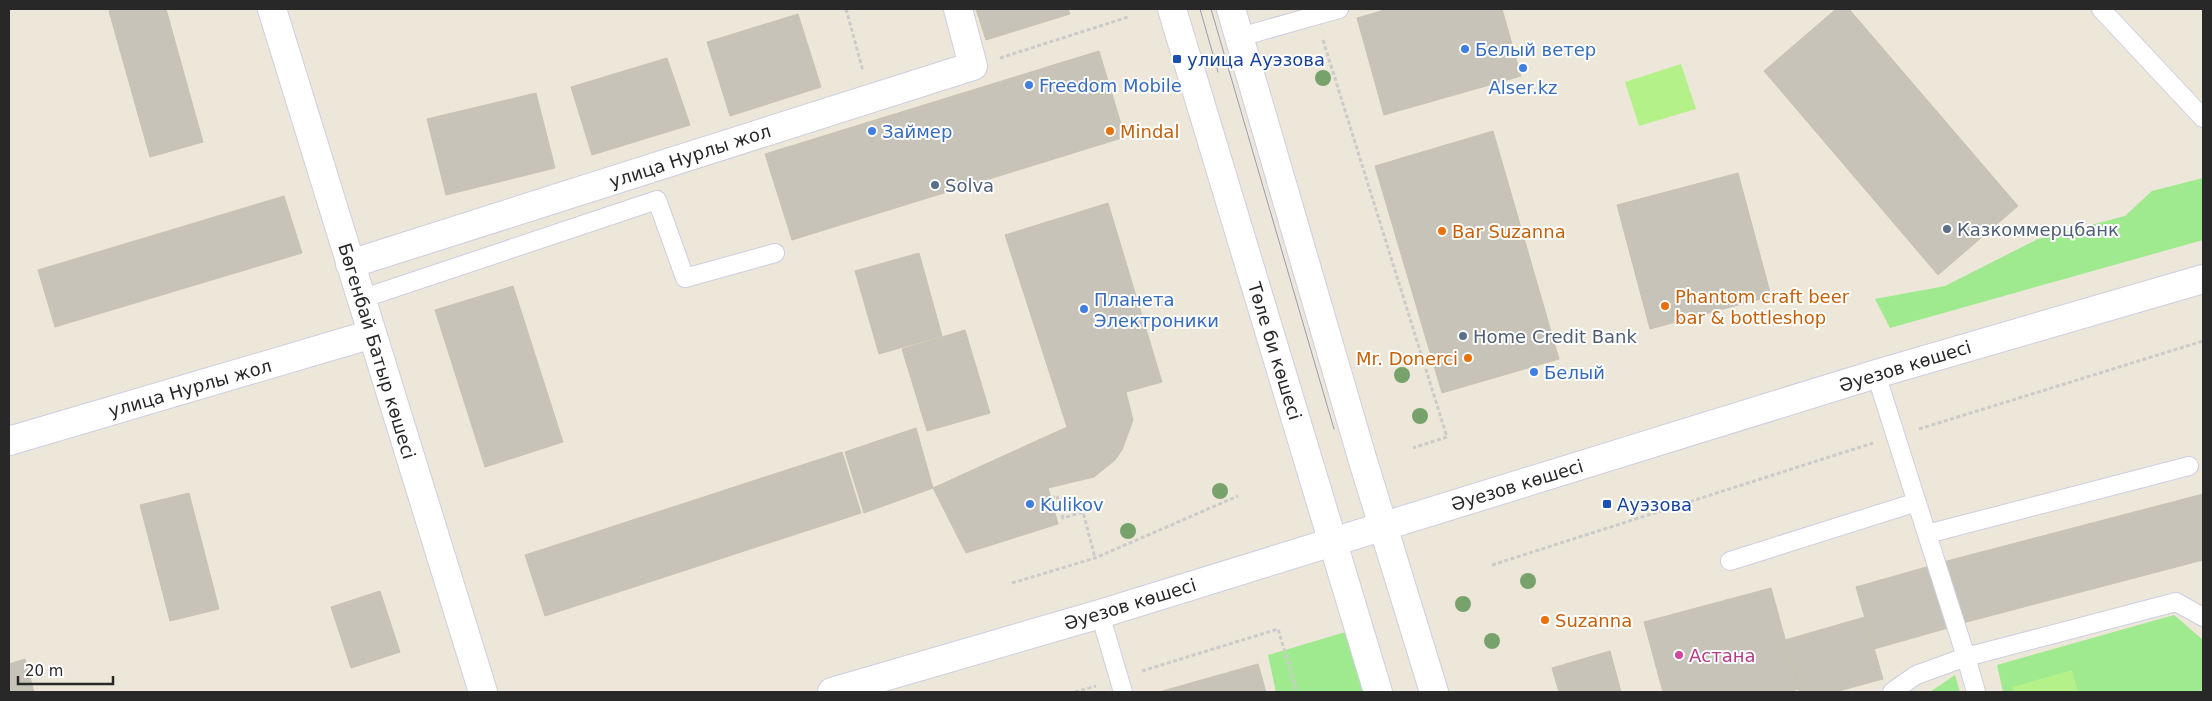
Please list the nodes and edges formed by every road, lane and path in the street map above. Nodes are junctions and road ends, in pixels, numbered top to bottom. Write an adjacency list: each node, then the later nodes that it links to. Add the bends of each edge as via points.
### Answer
1 (272, 9): 15 (main road, Бөгенбай Батыр көшесі)
2 (846, 9): 12 (path)
3 (958, 9): 11 (main road)
4 (1172, 9): 30 (main road, Төле би көшесі)
5 (1231, 9): 10 (main road)
6 (1339, 9): 8 (lane)
7 (2101, 9): 13 (lane)
8 (1315, 16): 10 (lane); 23 (path, via 1447,437)
9 (1128, 17): 11 (path)
10 (1240, 37): 28 (main road)
11 (973, 66): 12 (main road, улица Нурлы жол)
12 (872, 99): 15 (main road, улица Нурлы жол)
13 (2203, 118)
14 (775, 253): 17 (lane, via 685,278 658,200)
15 (350, 264): 17 (main road, Бөгенбай Батыр көшесі)
16 (2203, 279): 20 (main road, Әуезов көшесі)
17 (361, 299): 18 (main road, Бөгенбай Батыр көшесі)
18 (372, 334): 22 (main road, улица Нурлы жол); 39 (main road, Бөгенбай Батыр көшесі)
19 (2203, 341): 21 (path)
20 (1876, 374): 21 (lane); 28 (main road, Әуезов көшесі)
21 (1896, 436): 27 (lane); 33 (path)
22 (9, 441)
23 (1413, 448)
24 (2189, 466): 29 (lane)
25 (1238, 496): 31 (path)
26 (1051, 498): 31 (path, via 1057,496 1063,518 1083,512)
27 (1917, 502): 29 (lane); 32 (lane)
28 (1384, 526): 30 (main road, Әуезов көшесі); 44 (main road)
29 (1927, 534): 37 (lane)
30 (1333, 542): 35 (main road, Әуезов көшесі); 43 (main road, Төле би көшесі)
31 (1095, 558): 34 (path)
32 (1730, 561)
33 (1492, 565)
34 (1012, 583)
35 (1100, 614): 38 (lane); 40 (main road, Әуезов көшесі)
36 (2203, 616): 37 (lane, via 2176,602)
37 (1966, 657): 45 (lane, via 1916,675); 46 (lane)
38 (1121, 685): 41 (path); 42 (path, via 1278,629)
39 (483, 692)
40 (832, 692)
41 (1075, 692)
42 (1296, 692)
43 (1378, 692)
44 (1434, 692)
45 (1892, 692)
46 (1976, 692)

